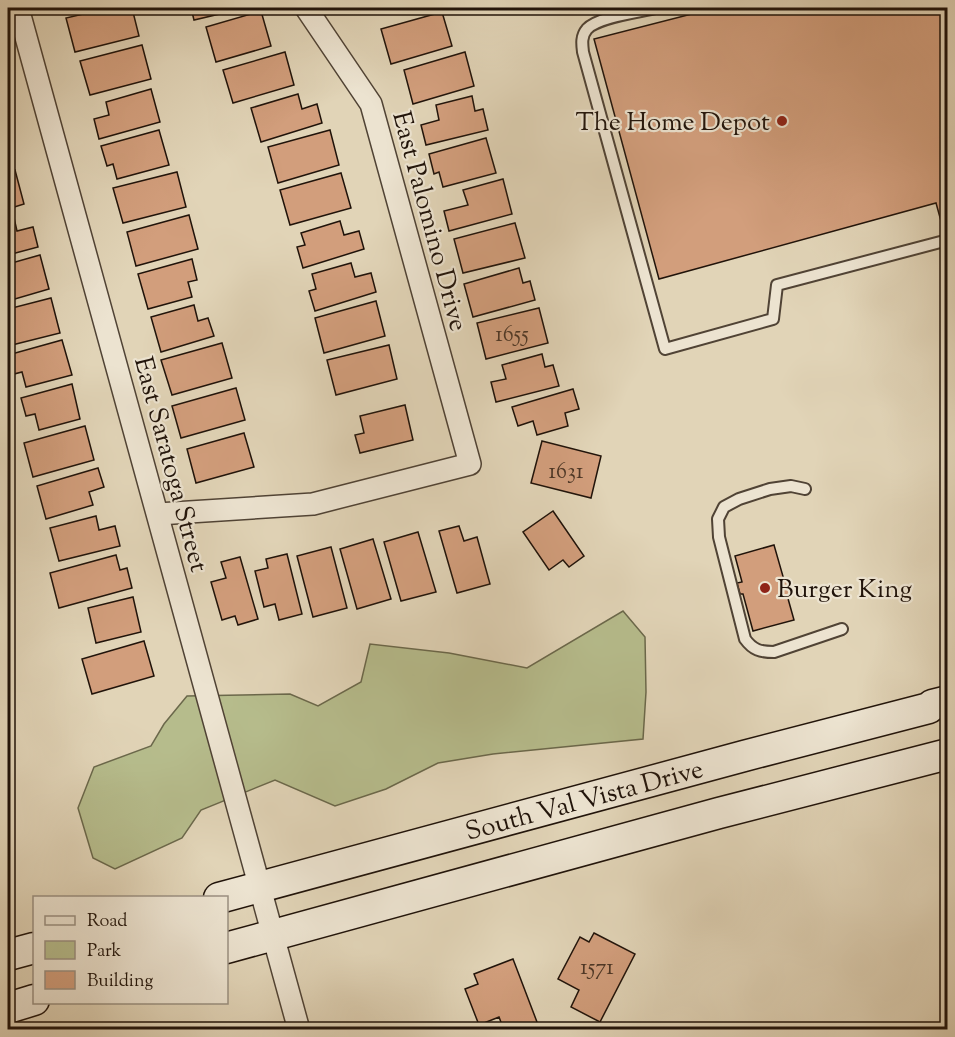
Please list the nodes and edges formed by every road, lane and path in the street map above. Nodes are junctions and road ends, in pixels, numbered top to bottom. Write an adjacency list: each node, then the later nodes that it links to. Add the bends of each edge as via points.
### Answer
1 (18, 8): 6 (street, East Saratoga Street)
2 (306, 8): 6 (street, East Palomino Drive, via 371,104 470,464 313,504)
3 (656, 8): 4 (lane, via 596,23 586,29 582,39 665,349 772,319 777,285)
4 (948, 240)
5 (806, 489): 7 (lane, via 770,489 724,507 718,519 718,537 746,639 752,648 774,652)
6 (158, 514): 10 (street, East Saratoga Street)
7 (842, 629)
8 (940, 703): 9 (main road); 10 (main road, South Val Vista Drive)
9 (946, 758): 12 (main road, South Val Vista Drive, via 719,813)
10 (259, 887): 11 (main road, South Val Vista Drive); 12 (street, East Saratoga Street)
11 (223, 896)
12 (272, 935): 13 (main road, South Val Vista Drive); 18 (street)
13 (228, 947)
14 (33, 948): 15 (main road)
15 (8, 955)
16 (33, 1000): 17 (main road)
17 (8, 1008)
18 (299, 1029)

